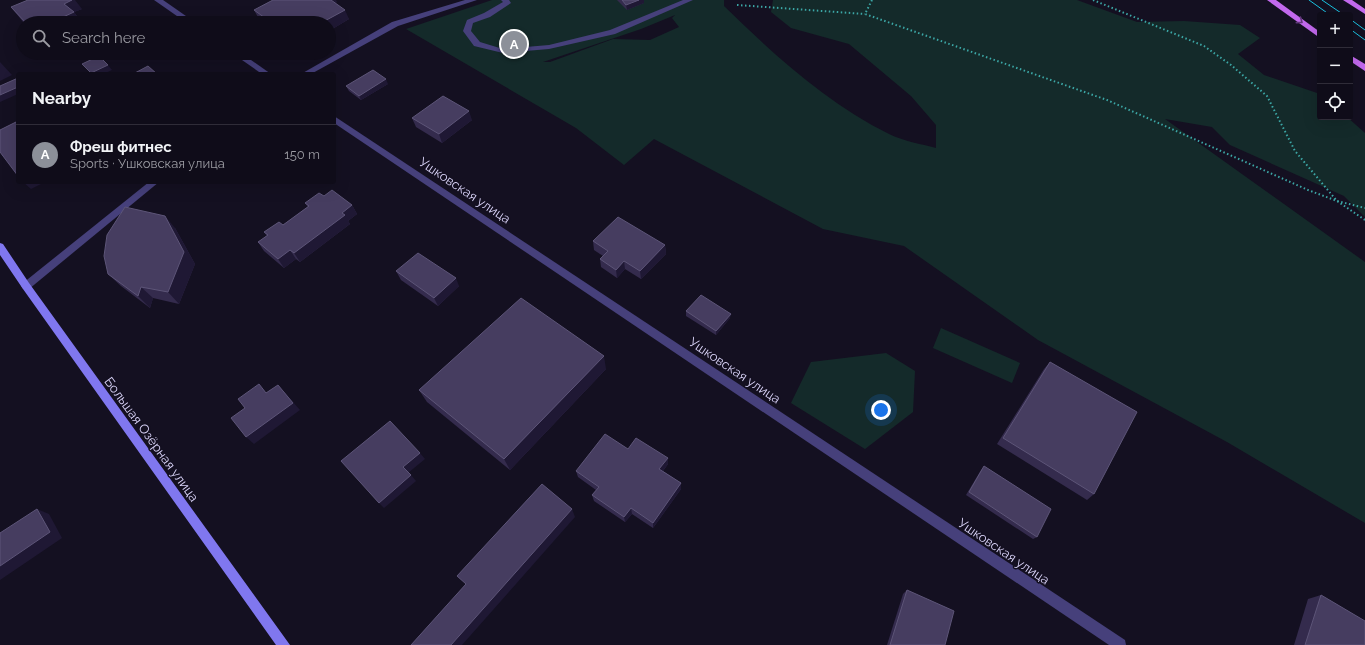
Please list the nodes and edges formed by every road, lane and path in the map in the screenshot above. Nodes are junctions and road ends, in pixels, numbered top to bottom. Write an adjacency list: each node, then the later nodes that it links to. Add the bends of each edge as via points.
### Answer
1 (158, 0): 12 (street)
2 (473, 0): 14 (street, via 395,24)
3 (505, 0): 4 (street, via 507,4 470,22 468,31 477,44 503,51 549,47 612,32)
4 (689, 0)
5 (872, 0): 11 (path)
6 (1093, 0): 23 (path, via 1204,46 1231,64 1267,96 1294,151)
7 (1271, 0): 13 (main road, one-way to 13)
8 (1347, 0): 10 (main road)
9 (736, 5): 11 (path)
10 (1365, 12)
11 (865, 14): 23 (path, via 1107,100)
12 (182, 16)
13 (1317, 34)
14 (336, 57)
15 (1353, 59): 18 (main road)
16 (246, 60): 19 (street)
17 (330, 60): 20 (street)
18 (1365, 68)
19 (264, 72)
20 (309, 72)
21 (336, 120): 29 (street, Ушковская улица)
22 (153, 184): 27 (street)
23 (1337, 201): 24 (path); 25 (path)
24 (1365, 208)
25 (1365, 220)
26 (0, 247): 27 (street, Большая Озёрная улица)
27 (26, 286): 28 (street, Большая Озёрная улица)
28 (284, 645)
29 (1120, 645)

